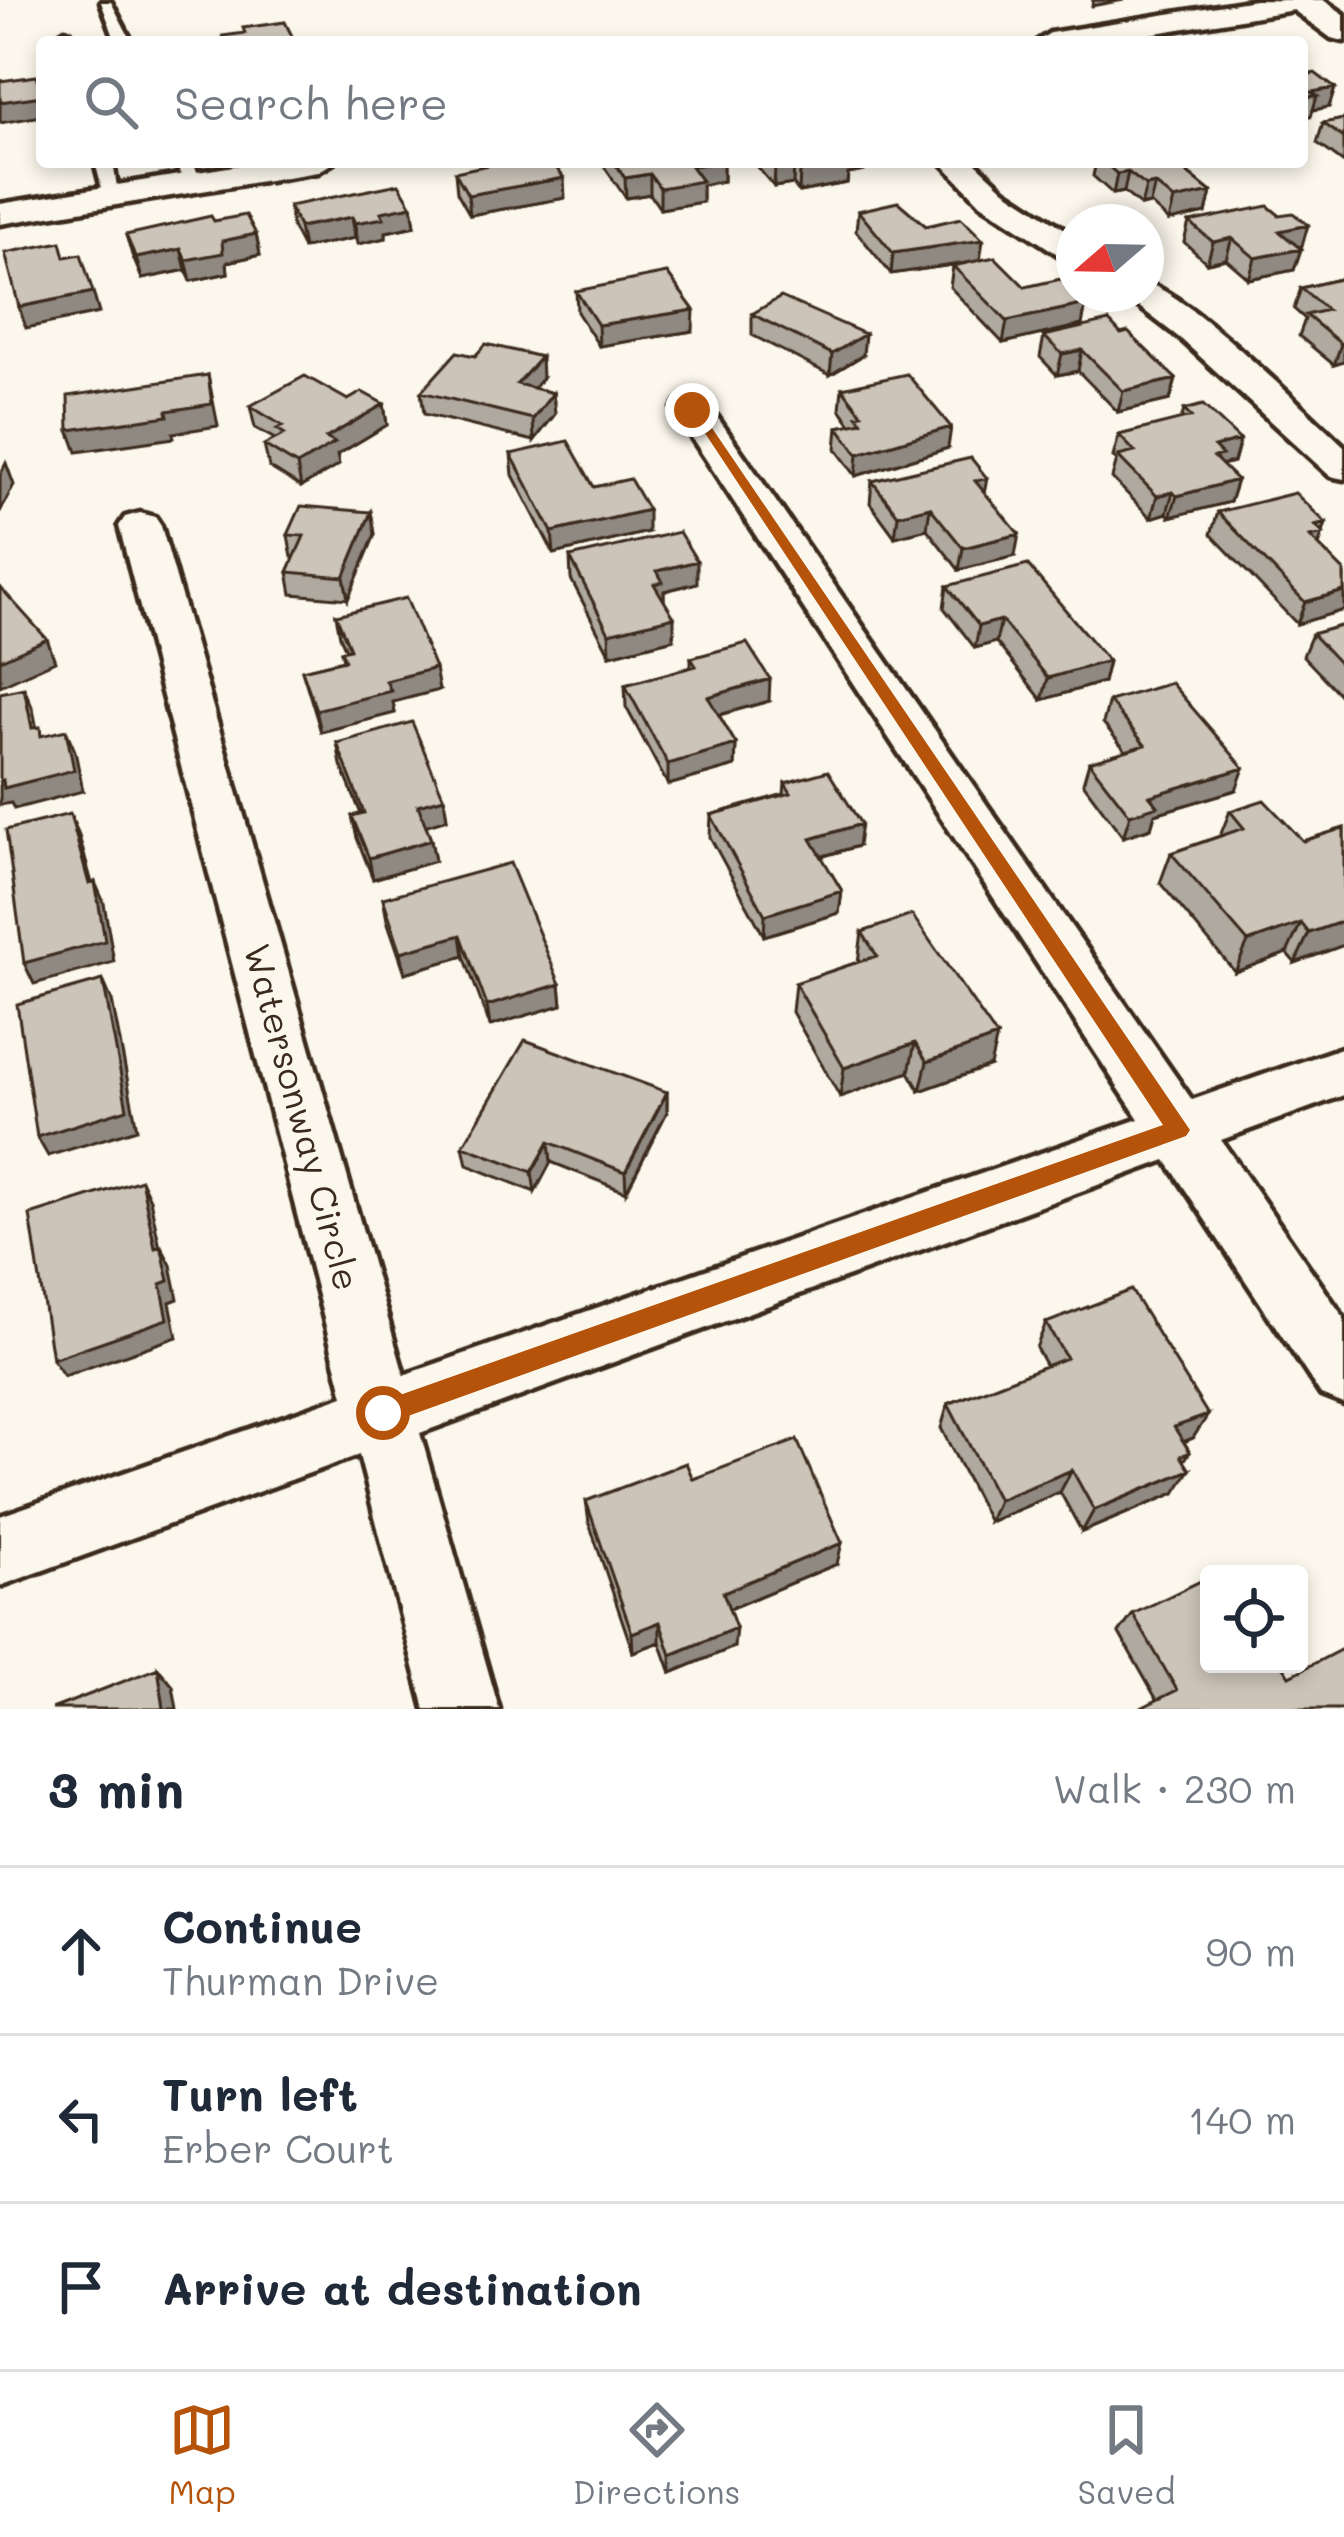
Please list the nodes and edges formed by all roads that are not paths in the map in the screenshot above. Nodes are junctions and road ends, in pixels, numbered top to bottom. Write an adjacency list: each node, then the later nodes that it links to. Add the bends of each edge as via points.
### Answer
1 (1299, 1): 3 (main road); 5 (street)
2 (106, 5): 4 (lane)
3 (1344, 30)
4 (121, 36)
5 (1086, 36)
6 (106, 168): 10 (lane)
7 (241, 168): 9 (street)
8 (963, 168): 12 (street)
9 (189, 172): 10 (street)
10 (113, 196): 11 (street)
11 (0, 214)
12 (1056, 238)
13 (1164, 308): 15 (street)
14 (692, 410): 18 (street)
15 (1344, 467)
16 (140, 526): 20 (street, Watersonway Circle)
17 (1344, 1071): 18 (street)
18 (1178, 1130): 19 (street); 20 (street)
19 (1344, 1373)
20 (383, 1413): 21 (street); 22 (street, Watersonway Circle)
21 (0, 1552)
22 (463, 1709)

